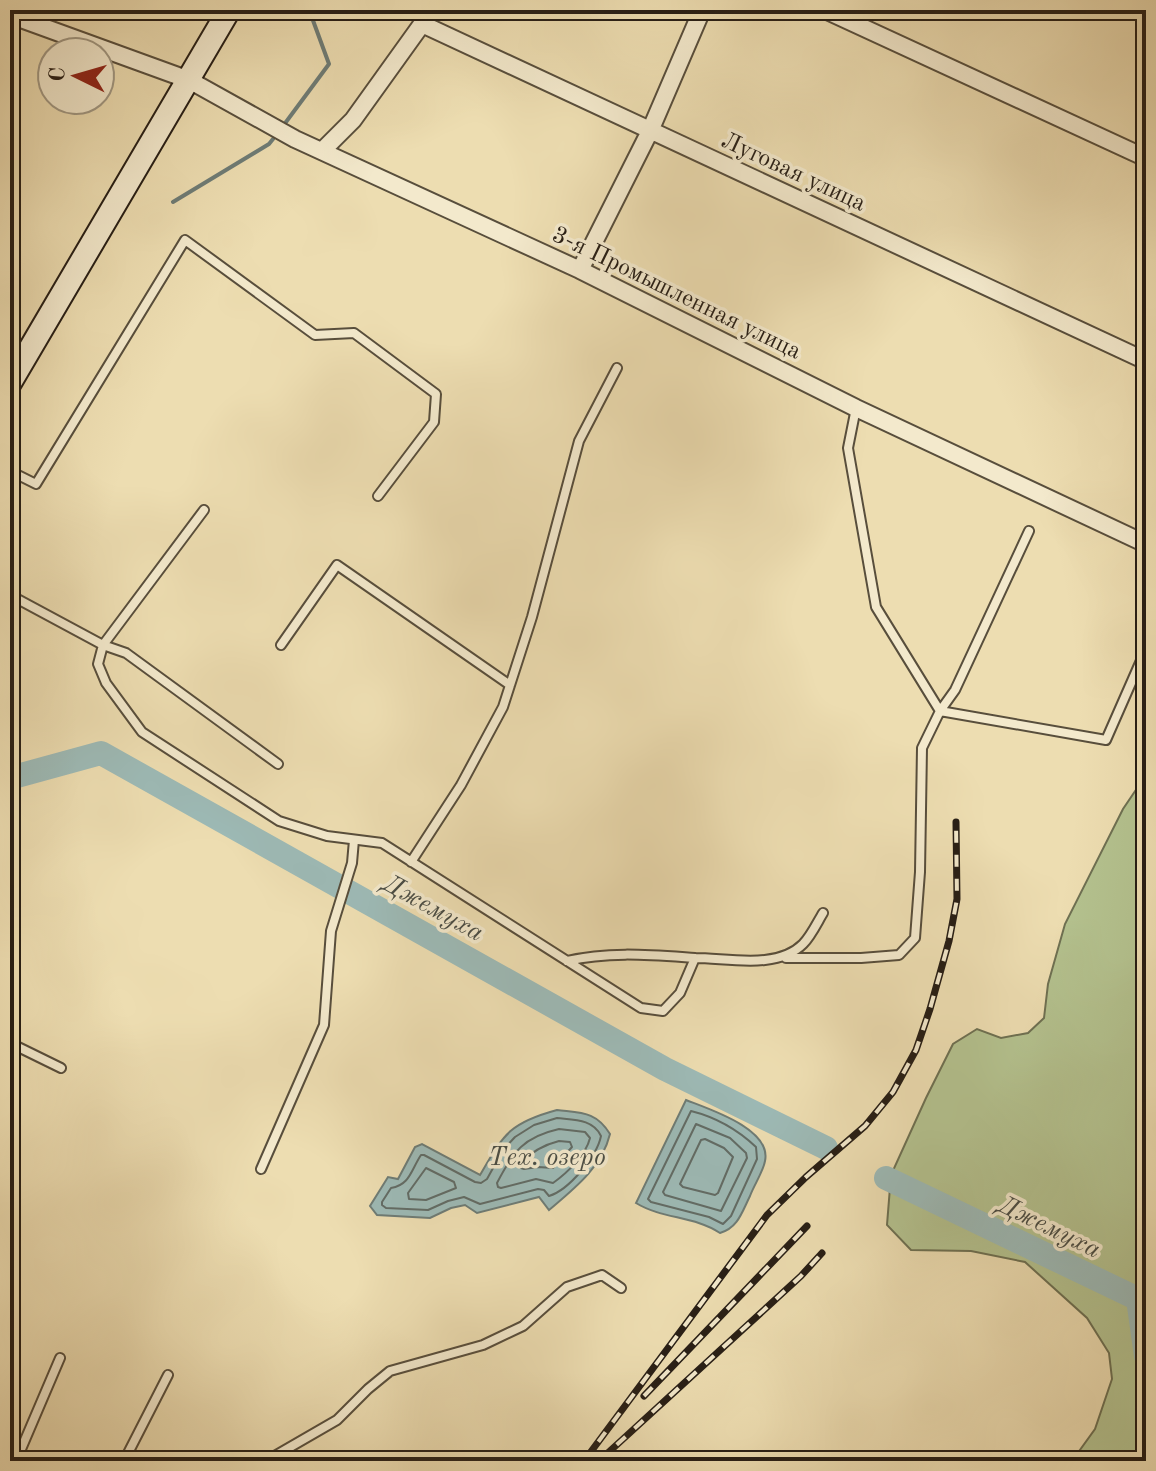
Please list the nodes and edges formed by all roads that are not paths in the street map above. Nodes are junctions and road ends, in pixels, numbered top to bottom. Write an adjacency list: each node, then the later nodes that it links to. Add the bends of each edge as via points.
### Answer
1 (229, 10): 7 (street)
2 (432, 10): 6 (street)
3 (702, 10): 8 (street)
4 (825, 10): 10 (street)
5 (10, 15): 7 (street, 3-я Промышленная улица)
6 (422, 24): 8 (street, Луговая улица); 9 (street, via 353,120)
7 (189, 80): 9 (street, 3-я Промышленная улица); 14 (street)
8 (650, 131): 11 (street); 12 (street, Луговая улица)
9 (322, 151): 11 (street, 3-я Промышленная улица)
10 (1146, 158)
11 (580, 270): 15 (street, 3-я Промышленная улица)
12 (1146, 361)
13 (617, 368): 25 (lane, via 579,441)
14 (10, 383)
15 (856, 408): 20 (street, 3-я Промышленная улица); 26 (lane, via 848,448 876,607)
16 (10, 471): 17 (lane, via 36,484 185,240 315,335 354,333 436,394 434,422)
17 (378, 496)
18 (204, 510): 22 (lane)
19 (1029, 531): 26 (lane, via 955,690)
20 (1146, 544)
21 (10, 595): 22 (lane)
22 (103, 645): 27 (lane, via 126,653); 28 (lane, via 98,664 106,683 142,732 279,821)
23 (281, 645): 25 (lane, via 337,565)
24 (1146, 649): 26 (lane, via 1106,740)
25 (510, 685): 29 (lane, via 461,785)
26 (940, 711): 32 (lane, via 922,748 915,938 899,955)
27 (278, 764)
28 (354, 840): 29 (lane, via 382,843); 36 (lane, via 331,931 324,1025)
29 (411, 862): 33 (lane)
30 (823, 913): 32 (lane, via 805,943)
31 (695, 958): 32 (lane); 33 (lane, via 618,953); 33 (lane, via 680,993 663,1011 641,1008)
32 (785, 958)
33 (567, 961)
34 (10, 1043): 35 (lane)
35 (61, 1068)
36 (261, 1169)
37 (621, 1288): 42 (lane, via 602,1275 567,1287 523,1326 483,1345 390,1371 337,1420)
38 (60, 1358): 40 (lane)
39 (168, 1375): 41 (lane)
40 (16, 1461)
41 (124, 1461)
42 (266, 1461)

